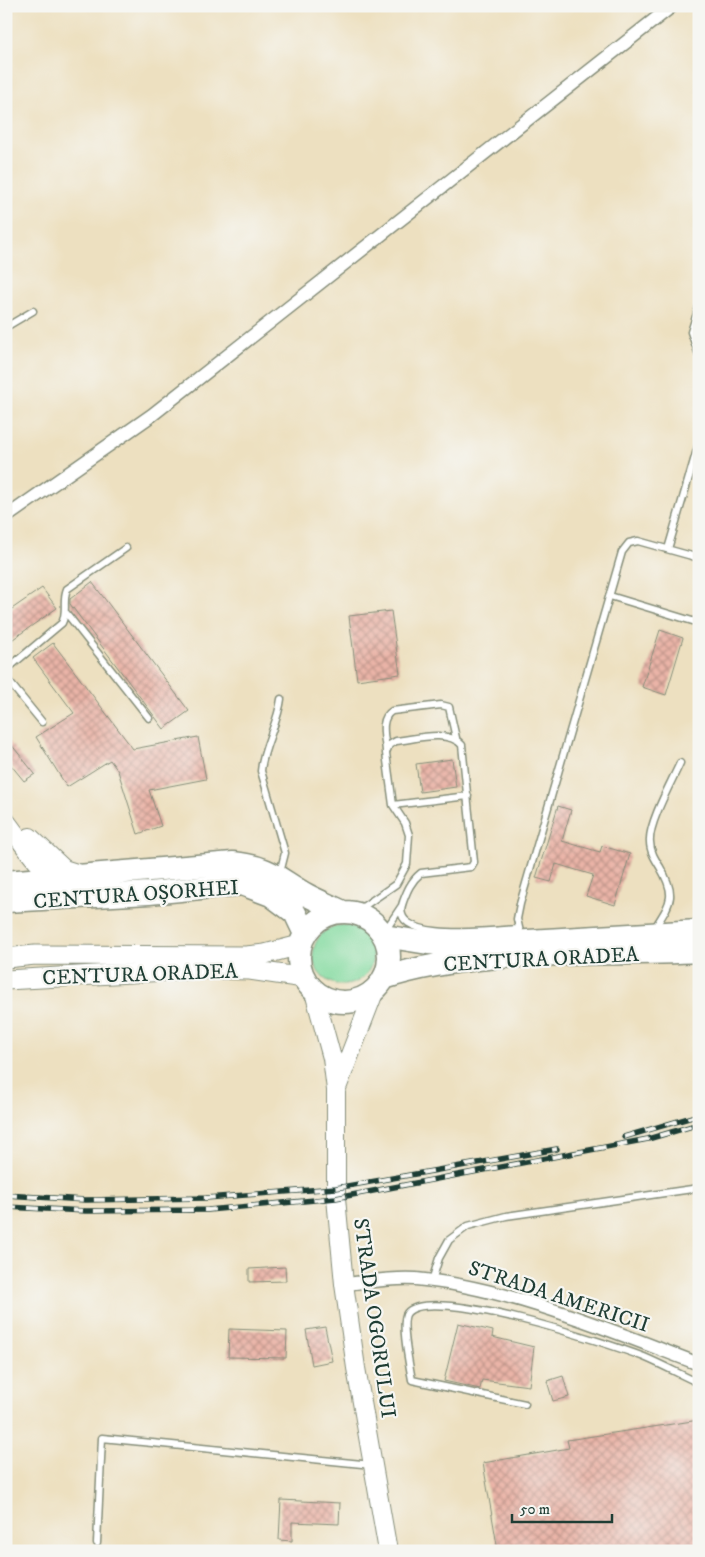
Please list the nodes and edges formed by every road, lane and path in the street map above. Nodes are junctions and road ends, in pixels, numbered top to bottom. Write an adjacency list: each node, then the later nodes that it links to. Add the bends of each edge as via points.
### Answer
1 (672, 6): 7 (street, via 152,416)
2 (699, 307): 5 (lane, via 691,332)
3 (34, 311): 4 (lane)
4 (6, 326)
5 (699, 355)
6 (699, 443): 9 (lane)
7 (6, 517)
8 (126, 548): 12 (lane, via 67,589 64,597)
9 (668, 549): 10 (lane); 11 (lane, via 638,541 629,543 622,552)
10 (699, 558)
11 (610, 596): 13 (lane); 36 (lane, via 517,919)
12 (67, 614): 14 (lane, via 62,623); 17 (lane)
13 (699, 623)
14 (6, 670)
15 (6, 678): 18 (lane)
16 (281, 699): 27 (lane, via 262,758 261,771 285,853)
17 (149, 718)
18 (42, 722)
19 (456, 738): 20 (lane, via 396,741); 20 (lane, via 449,707 392,711 383,721); 22 (lane, via 462,745)
20 (386, 753): 23 (lane)
21 (680, 763): 35 (lane, via 652,826 650,841 654,856 670,885 670,899)
22 (468, 796): 23 (lane); 32 (lane, via 474,862 470,867 421,874 414,878)
23 (392, 805): 33 (lane, via 409,834 407,864 396,884)
24 (6, 810): 26 (main road, via 34,842 64,868)
25 (6, 821): 28 (main road)
26 (88, 876): 27 (highway, CENTURA OȘORHEI, via 233,863 253,865); 28 (highway, CENTURA OȘORHEI)
27 (280, 876): 33 (highway, CENTURA OȘORHEI, via 306,895)
28 (55, 879): 29 (highway, CENTURA OȘORHEI); 30 (main road, via 84,890 132,886)
29 (6, 882)
30 (149, 893): 31 (highway, CENTURA OȘORHEI); 38 (highway, CENTURA OȘORHEI, via 242,884 272,895 295,913)
31 (6, 901)
32 (401, 907): 36 (lane, via 407,923 417,929); 37 (lane)
33 (348, 912): 37 (highway, via 367,918); 38 (highway, via 324,918 311,926)
34 (699, 931): 35 (highway, CENTURA ORADEA)
35 (652, 932): 36 (highway, CENTURA ORADEA)
36 (522, 934): 37 (highway, CENTURA ORADEA, via 443,944)
37 (384, 935): 42 (highway, via 389,957)
38 (303, 939): 40 (main road, CENTURA ORADEA, via 265,954 246,956 35,955); 43 (highway, via 299,962)
39 (699, 951): 42 (highway, CENTURA ORADEA, via 446,962)
40 (6, 958)
41 (6, 980): 43 (main road, CENTURA ORADEA, via 250,970)
42 (380, 984): 43 (highway, via 352,1002 326,998); 44 (main road, STRADA OGORULUI)
43 (309, 985): 44 (main road, STRADA OGORULUI, via 332,1058)
44 (336, 1090): 47 (main road, STRADA OGORULUI, via 336,1193)
45 (699, 1188): 46 (lane, via 506,1216 468,1226 449,1240)
46 (432, 1281): 47 (street, STRADA AMERICII, via 414,1279); 48 (street, STRADA AMERICII, via 469,1286 569,1316)
47 (344, 1284): 51 (main road, STRADA OGORULUI)
48 (699, 1364)
49 (699, 1383): 50 (lane, via 644,1357 569,1331 480,1310 438,1304 420,1306 408,1312 404,1318 412,1380)
50 (525, 1404)
51 (374, 1466): 52 (lane, via 102,1438); 53 (main road, STRADA OGORULUI)
52 (97, 1543)
53 (388, 1551)

